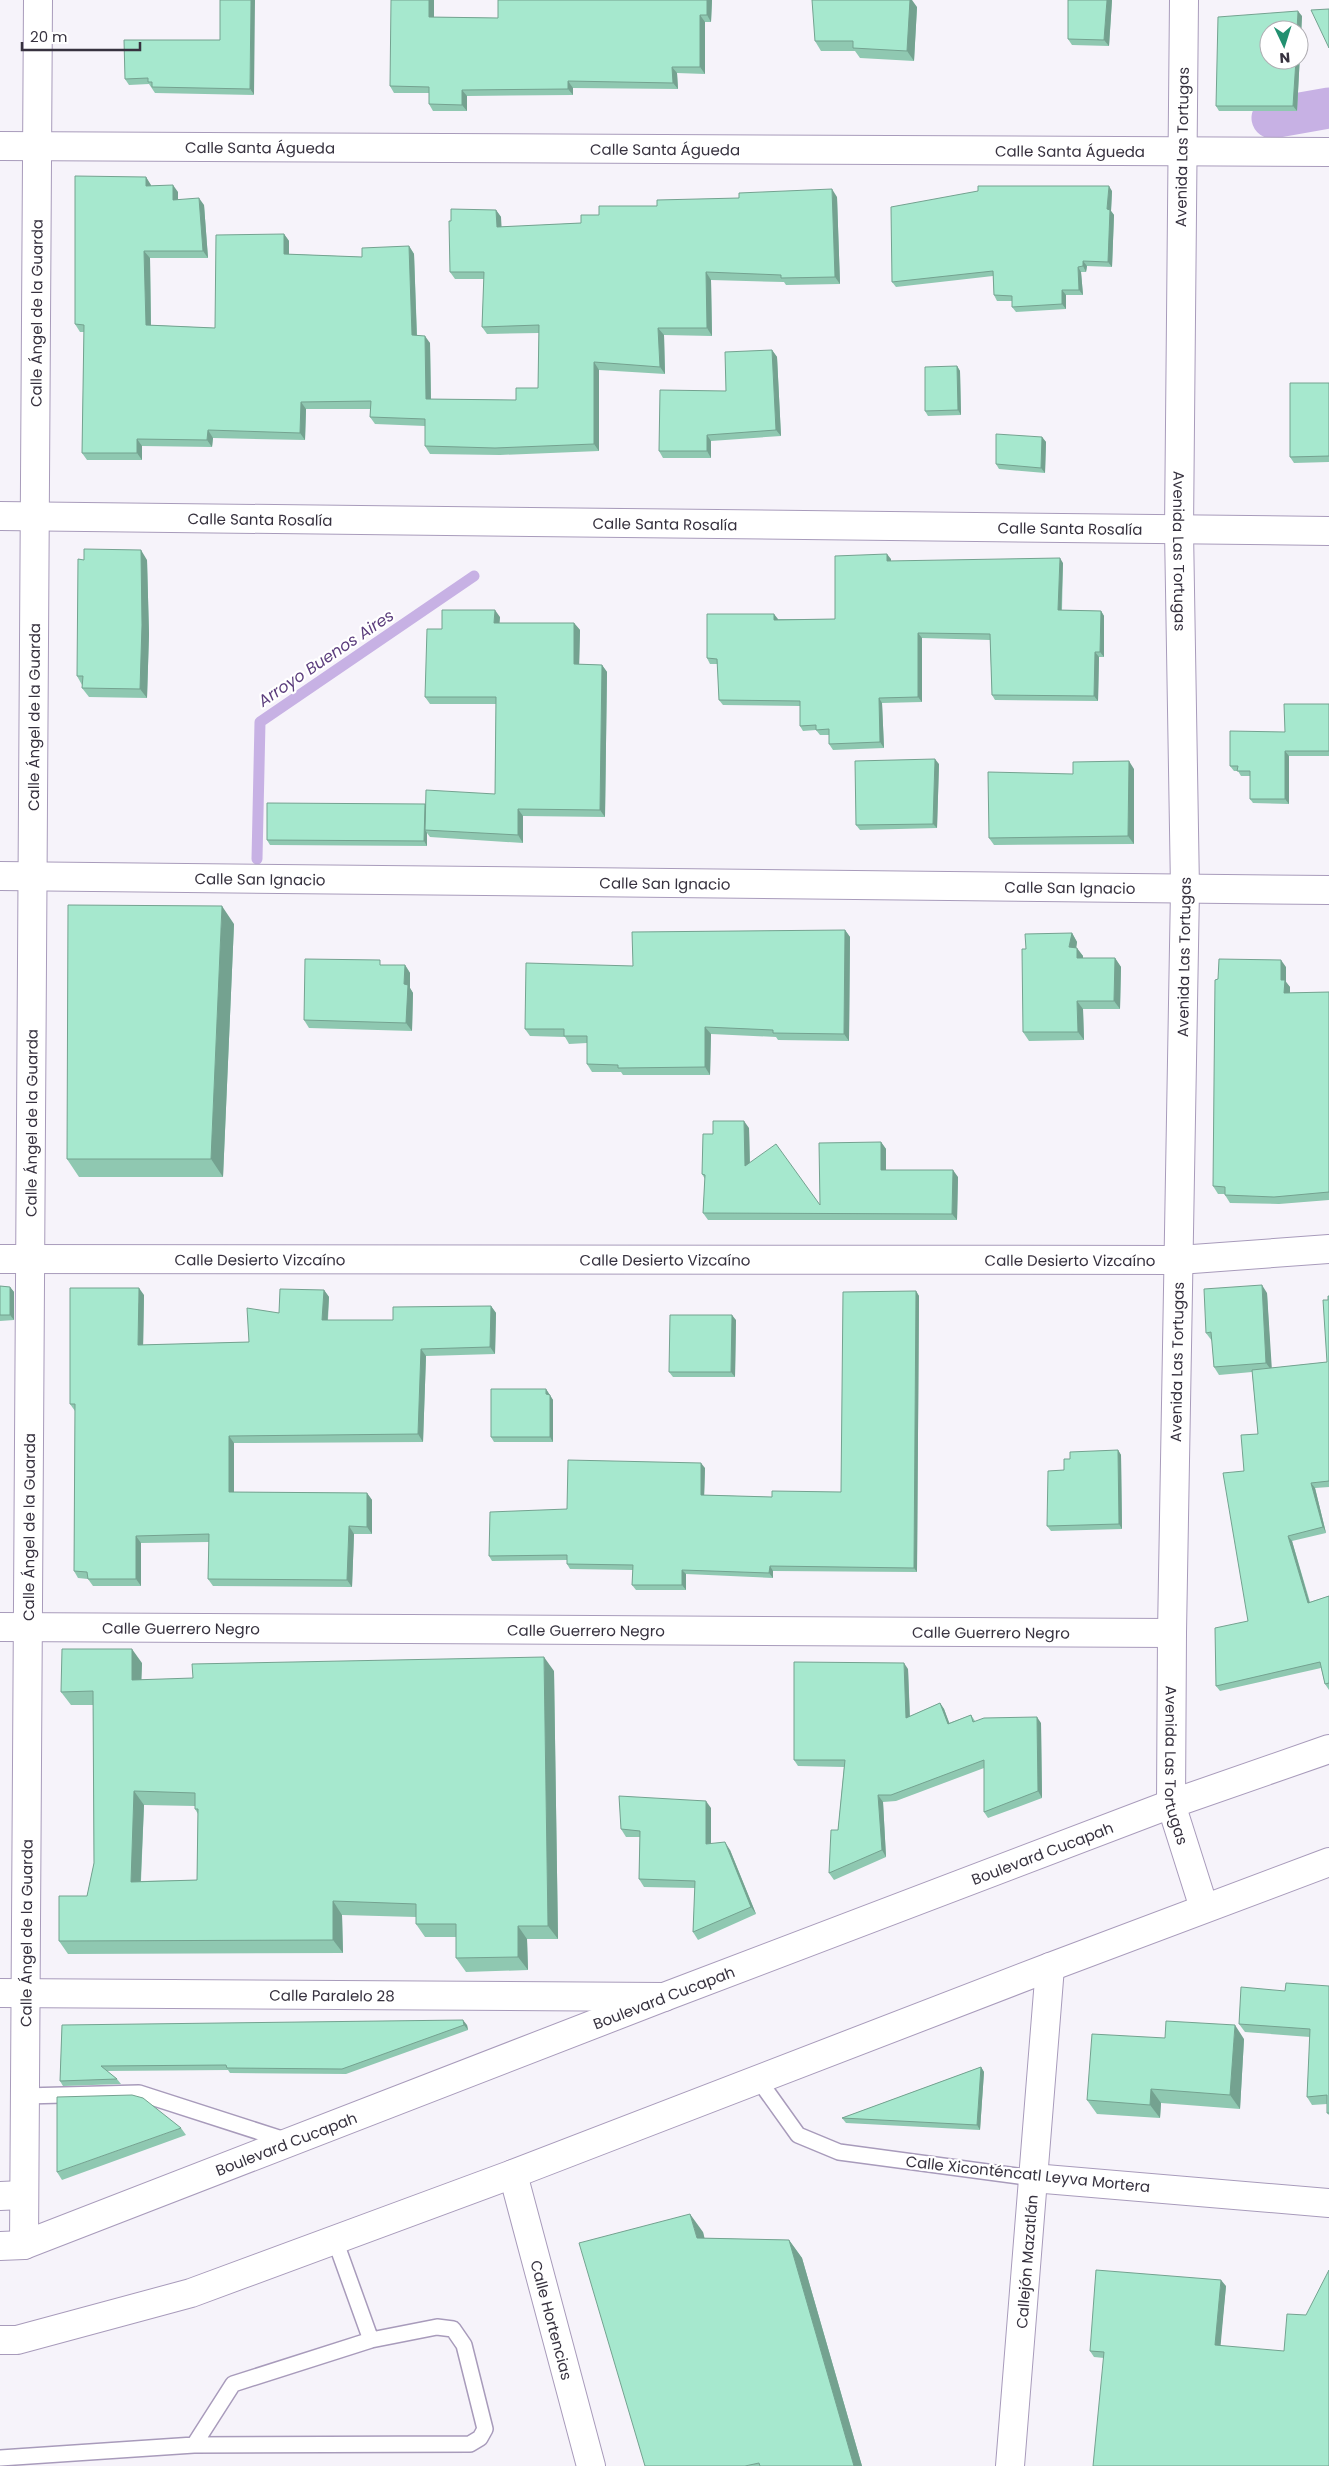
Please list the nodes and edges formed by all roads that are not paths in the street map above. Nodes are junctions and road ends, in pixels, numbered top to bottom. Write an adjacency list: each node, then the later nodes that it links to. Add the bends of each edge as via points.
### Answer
1 (38, 0): 4 (street, Calle Ángel de la Guarda)
2 (1184, 0): 5 (street, Avenida Las Tortugas)
3 (0, 146): 4 (street, Calle Santa Águeda)
4 (37, 146): 5 (street, Calle Santa Águeda); 8 (street, Calle Ángel de la Guarda)
5 (1182, 150): 6 (street, Calle Santa Águeda); 9 (street, Avenida Las Tortugas)
6 (1329, 152)
7 (0, 516): 8 (street, Calle Santa Rosalía)
8 (35, 516): 9 (street, Calle Santa Rosalía); 12 (street, Calle Ángel de la Guarda)
9 (1178, 530): 10 (street, Calle Santa Rosalía); 13 (street, Avenida Las Tortugas)
10 (1329, 530)
11 (0, 876): 12 (street, Calle San Ignacio)
12 (33, 876): 13 (street, Calle San Ignacio); 17 (street, Calle Ángel de la Guarda)
13 (1185, 889): 14 (street, Calle San Ignacio); 18 (street, Avenida Las Tortugas)
14 (1329, 890)
15 (1329, 1249): 18 (street, Calle Desierto Vizcaíno)
16 (0, 1259): 17 (street, Calle Desierto Vizcaíno)
17 (32, 1259): 18 (street, Calle Desierto Vizcaíno); 20 (street, Calle Ángel de la Guarda)
18 (1179, 1260): 21 (street, Avenida Las Tortugas)
19 (0, 1627): 20 (street, Calle Guerrero Negro)
20 (28, 1627): 21 (street, Calle Guerrero Negro); 28 (street, Calle Ángel de la Guarda)
21 (1172, 1633): 23 (street, Avenida Las Tortugas)
22 (1329, 1749): 23 (street, Boulevard Cucapah)
23 (1171, 1804): 25 (street, Avenida Las Tortugas); 29 (street, Boulevard Cucapah)
24 (1329, 1862): 25 (street)
25 (1204, 1908): 26 (street)
26 (1050, 1966): 30 (street); 34 (street, Callejón Mazatlán)
27 (0, 1992): 28 (street, Calle Paralelo 28)
28 (27, 1992): 29 (street, Calle Paralelo 28); 31 (street, Calle Ángel de la Guarda)
29 (664, 1997): 32 (street, Boulevard Cucapah)
30 (758, 2080): 33 (street); 34 (lane, Calle Xiconténcatl Leyva Mortera, via 798,2135 839,2152)
31 (25, 2096): 32 (lane, via 139,2094); 35 (street, Calle Ángel de la Guarda)
32 (290, 2142): 38 (street, Boulevard Cucapah)
33 (513, 2174): 37 (street); 43 (street, Calle Hortencias)
34 (1033, 2178): 36 (street, Calle Xiconténcatl Leyva Mortera); 44 (street, Callejón Mazatlán)
35 (11, 2195): 38 (street, Calle Ángel de la Guarda)
36 (1329, 2203)
37 (335, 2240): 39 (street, via 191,2293 18,2340); 40 (lane)
38 (12, 2245)
39 (0, 2340)
40 (371, 2340): 41 (lane, via 232,2384); 41 (lane, via 437,2327 453,2329 464,2345 485,2429 480,2438 470,2444)
41 (194, 2445): 42 (lane)
42 (0, 2458)
43 (591, 2466)
44 (1010, 2466)

